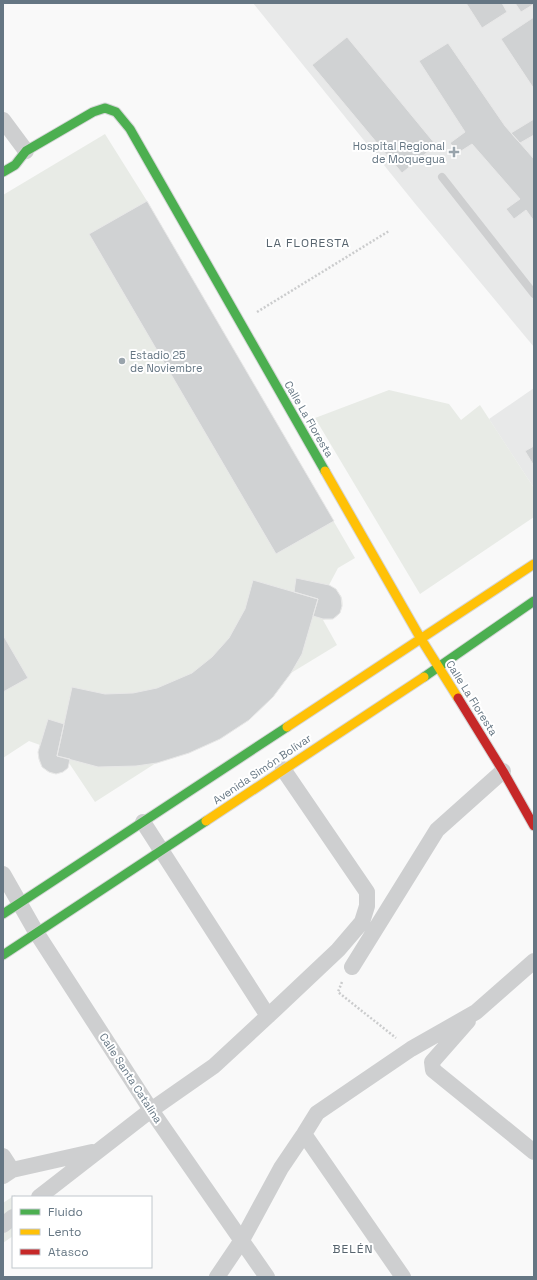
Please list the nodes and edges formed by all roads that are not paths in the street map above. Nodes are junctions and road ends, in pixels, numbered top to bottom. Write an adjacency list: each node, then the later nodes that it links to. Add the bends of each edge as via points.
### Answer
1 (3, 120): 2 (street)
2 (26, 150): 3 (main road, via 15,165); 8 (main road, Calle La Floresta, via 93,112 105,108 116,112 130,129)
3 (3, 172)
4 (442, 177): 5 (lane)
5 (534, 294)
6 (534, 564): 8 (main road, Avenida Simón Bolívar)
7 (534, 601): 9 (main road, Avenida Simón Bolívar)
8 (421, 639): 9 (main road, Calle La Floresta); 12 (main road, Avenida Simón Bolívar, via 241,761)
9 (439, 667): 10 (main road, Avenida Simón Bolívar); 11 (main road, Calle La Floresta)
10 (283, 769): 14 (main road, Avenida Simón Bolívar, via 256,784); 23 (street, via 367,892 367,906 362,922 338,950)
11 (503, 771): 13 (main road, Calle La Floresta); 21 (street, via 437,830)
12 (142, 822): 14 (street); 16 (main road, Avenida Simón Bolívar)
13 (534, 825)
14 (160, 850): 18 (main road, Avenida Simón Bolívar); 23 (street)
15 (3, 874): 16 (street, Calle Santa Catalina)
16 (20, 902): 17 (main road, Avenida Simón Bolívar); 18 (street, Calle Santa Catalina)
17 (3, 914)
18 (36, 932): 19 (main road, Avenida Simón Bolívar); 24 (street, Calle Santa Catalina)
19 (3, 955)
20 (534, 961): 22 (street)
21 (352, 967)
22 (476, 1012): 25 (street, via 411,1049 317,1113); 27 (street, via 432,1062 433,1070)
23 (268, 1016): 24 (street, via 214,1066)
24 (151, 1110): 26 (street); 33 (street, Calle Santa Catalina)
25 (304, 1134): 33 (street, via 281,1168); 36 (street)
26 (98, 1151): 29 (street); 30 (street)
27 (534, 1152)
28 (3, 1156): 29 (street)
29 (8, 1173)
30 (39, 1196)
31 (12, 1218): 32 (street)
32 (3, 1225)
33 (242, 1240): 34 (street); 35 (street, Calle Santa Catalina)
34 (217, 1277)
35 (267, 1277)
36 (403, 1277)

